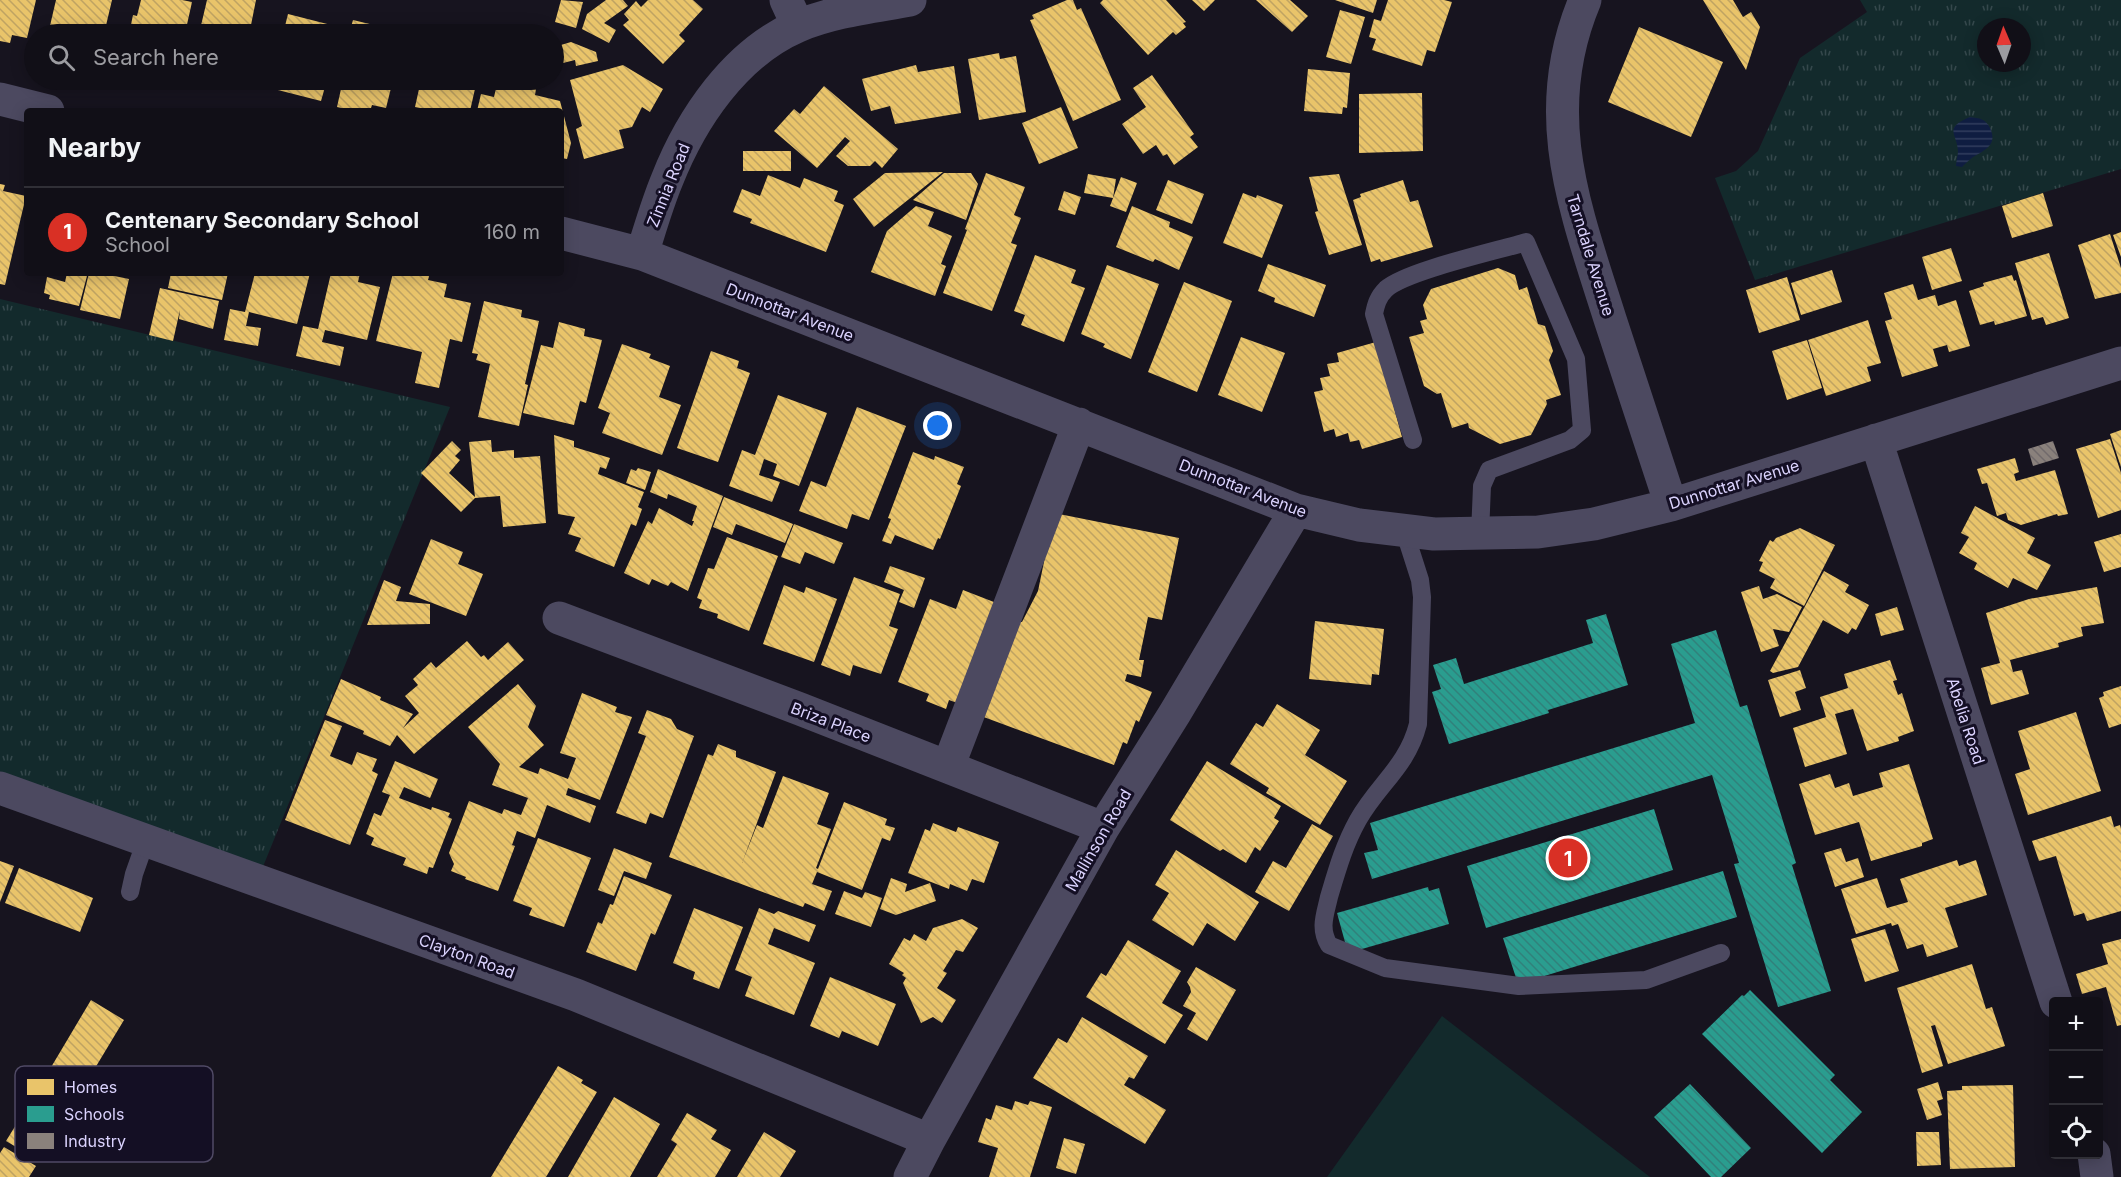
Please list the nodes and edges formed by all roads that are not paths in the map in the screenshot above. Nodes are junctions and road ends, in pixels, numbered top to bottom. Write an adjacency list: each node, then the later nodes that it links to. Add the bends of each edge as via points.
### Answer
1 (910, 0): 3 (street, Zinnia Road, via 849,10)
2 (1585, 0): 12 (street, Tarndale Avenue, via 1569,47 1561,98 1566,167 1593,265)
3 (792, 13): 7 (street, Zinnia Road, via 772,40 744,62 708,104 682,145)
4 (0, 99): 5 (street)
5 (36, 108)
6 (564, 234): 7 (street, Dunnottar Avenue)
7 (642, 254): 9 (street, Dunnottar Avenue)
8 (2121, 363): 11 (street, Dunnottar Avenue)
9 (1078, 424): 13 (street, Dunnottar Avenue); 17 (street)
10 (1413, 440): 15 (lane, via 1374,314 1377,301 1387,288 1423,272 1526,242 1575,359 1582,430 1570,440 1489,470 1482,486)
11 (1876, 440): 12 (street, Dunnottar Avenue); 23 (street, Abelia Road)
12 (1671, 505): 15 (street, Dunnottar Avenue, via 1594,524 1538,532)
13 (1296, 510): 14 (street, Dunnottar Avenue, via 1359,525); 19 (street, Mallinson Road)
14 (1404, 530): 15 (street, Dunnottar Avenue); 22 (lane, via 1422,597 1418,724 1403,762 1359,819 1340,857 1322,925 1329,945 1385,968 1519,986 1646,980)
15 (1480, 534)
16 (559, 618): 17 (street, Briza Place)
17 (948, 767): 19 (street, Briza Place)
18 (0, 788): 20 (street, Clayton Road)
19 (1103, 828): 24 (street, Mallinson Road)
20 (146, 840): 21 (lane); 24 (street, Clayton Road, via 576,995)
21 (130, 892)
22 (1721, 952)
23 (2054, 997)
24 (929, 1140): 26 (street, Mallinson Road)
25 (2095, 1159): 27 (street)
26 (910, 1177)
27 (2097, 1177)

